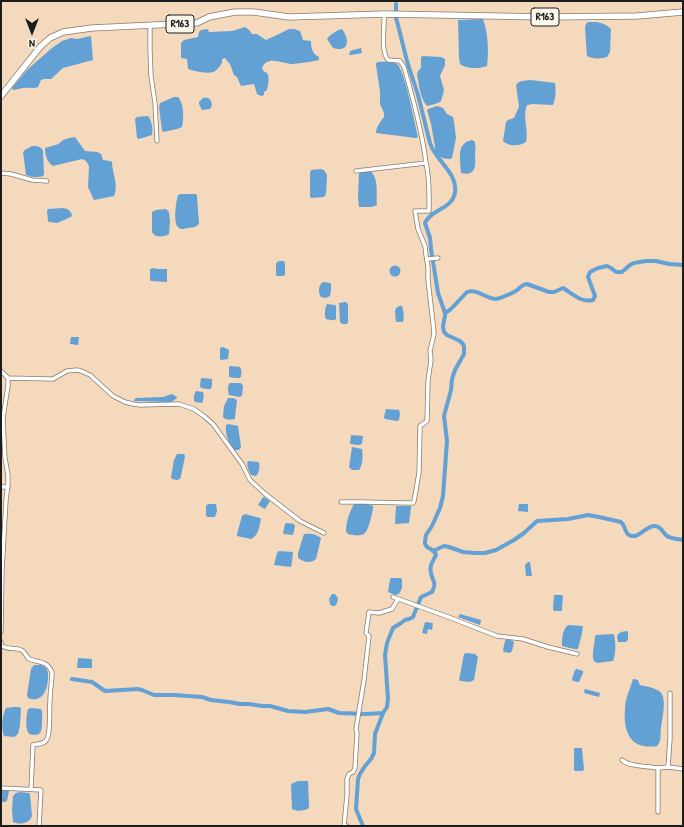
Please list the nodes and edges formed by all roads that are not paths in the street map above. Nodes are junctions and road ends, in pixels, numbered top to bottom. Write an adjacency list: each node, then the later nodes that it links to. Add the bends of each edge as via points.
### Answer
1 (683, 12): 2 (main road, R163, via 636,16 547,17)
2 (385, 14): 3 (main road, R163, via 289,17 235,12 209,16 196,23); 6 (street, via 385,56 388,60 400,61 404,67 419,122)
3 (150, 25): 4 (main road, R163, via 62,32 40,47); 5 (street)
4 (1, 96)
5 (156, 141)
6 (426, 163): 7 (street); 11 (street, via 429,211 415,211)
7 (356, 171)
8 (1, 173): 9 (street)
9 (47, 181)
10 (438, 258): 11 (street)
11 (427, 259): 16 (street, via 434,334 430,351 427,421 420,426 419,473 414,501)
12 (1, 371): 13 (street)
13 (8, 378): 15 (street, via 3,418); 17 (street, via 53,379 67,371 77,370 90,375 113,396 125,402 179,404 194,410 213,424 242,464 250,480 264,494 293,517)
14 (1, 487): 15 (street)
15 (8, 487): 20 (street)
16 (341, 502)
17 (324, 533)
18 (393, 597): 19 (street)
19 (398, 599): 22 (street, via 497,636 523,639); 32 (street, via 392,609 379,613 369,612 368,616 366,633 369,636 356,728 354,768 347,779 344,826)
20 (1, 632)
21 (1, 642): 29 (street, via 5,648 24,651 29,659 46,664 52,672 48,738 47,741 33,745)
22 (577, 654)
23 (670, 693): 25 (street)
24 (622, 760): 26 (street)
25 (668, 767): 26 (street); 27 (street)
26 (658, 768): 30 (street)
27 (683, 769)
28 (1, 788): 29 (street)
29 (31, 790): 31 (street, via 41,790)
30 (658, 812)
31 (39, 826)
32 (347, 826)

